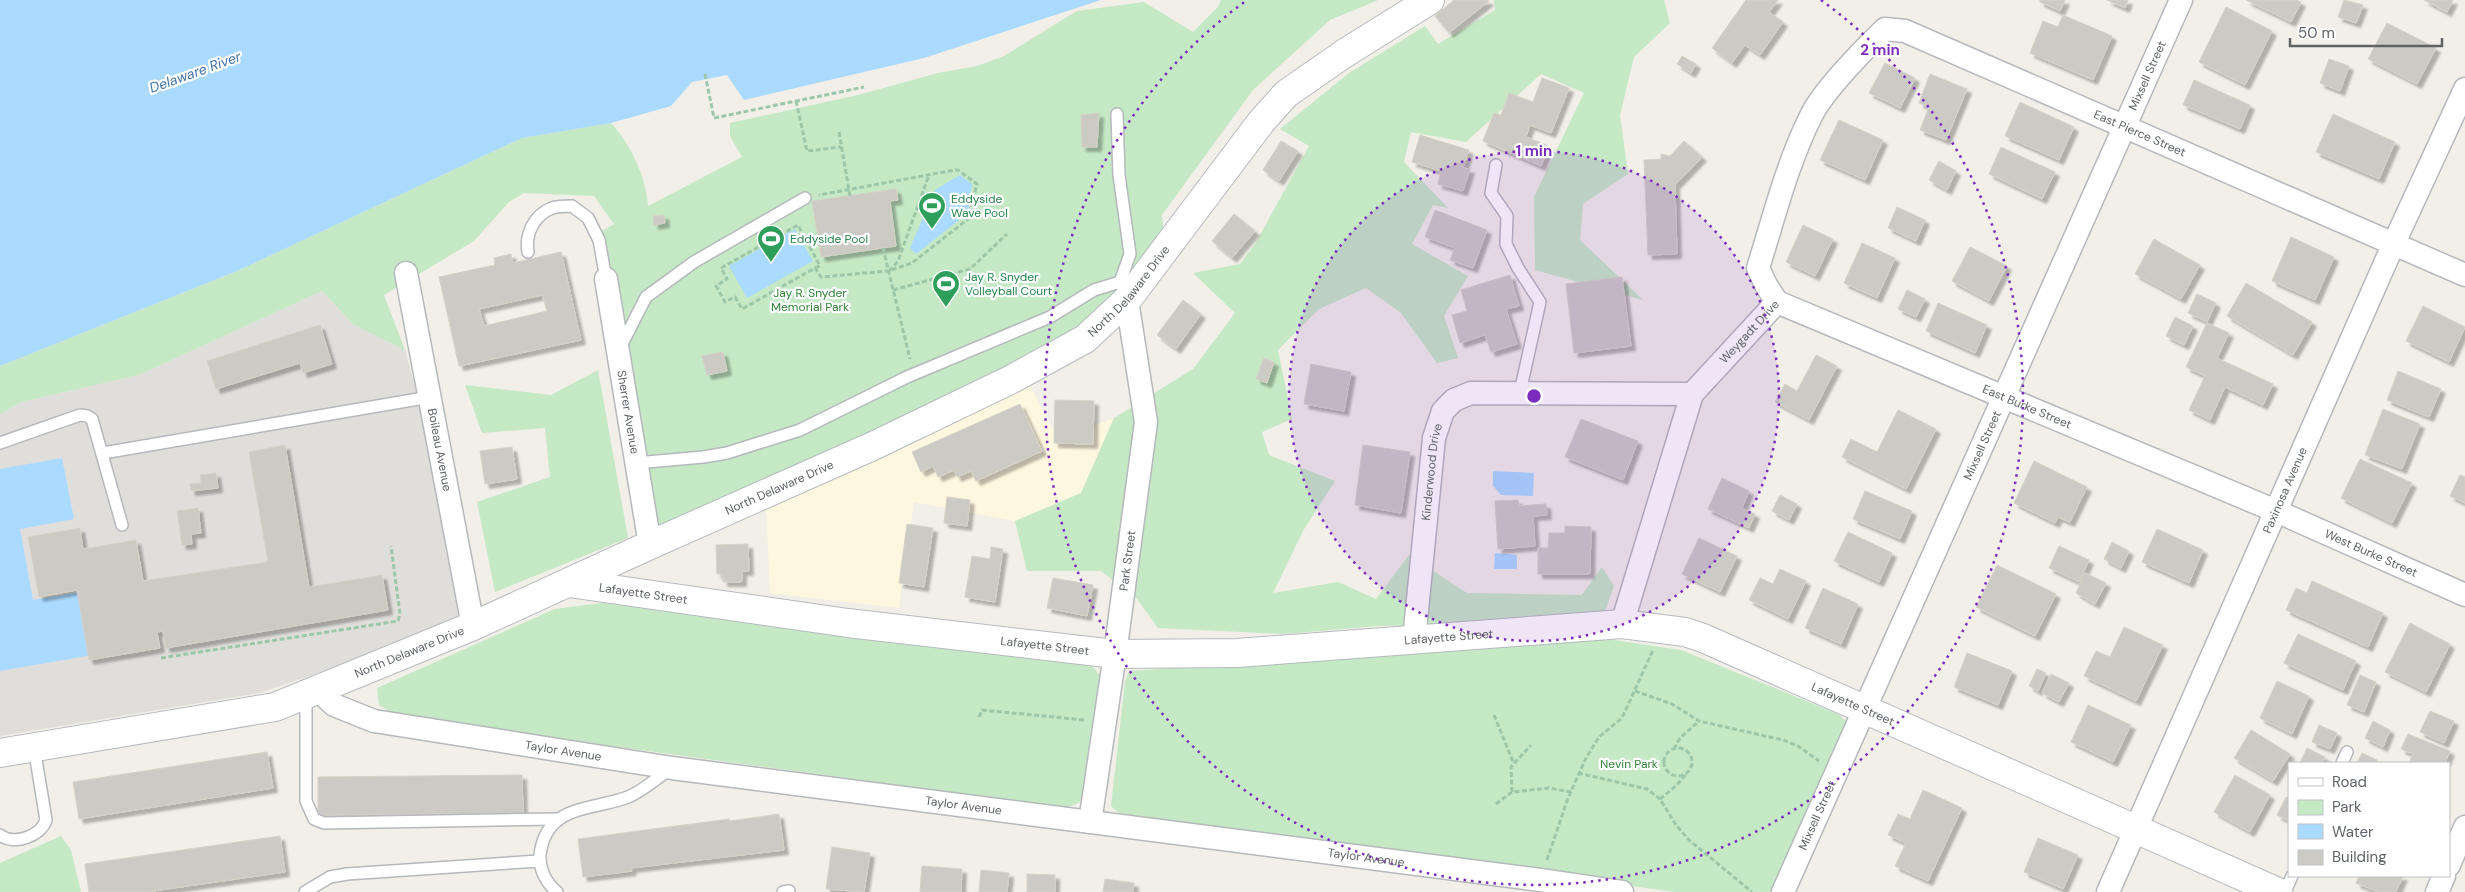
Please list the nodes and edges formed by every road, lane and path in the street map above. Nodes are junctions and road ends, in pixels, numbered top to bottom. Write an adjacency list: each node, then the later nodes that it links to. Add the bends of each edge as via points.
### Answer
1 (1430, 0): 27 (street, North Delaware Drive, via 1286,94)
2 (2180, 0): 9 (street, Mixsell Street)
3 (1885, 29): 9 (street, East Pierce Street, via 1905,32); 28 (street, Weygadt Drive, via 1811,115 1784,183 1758,268)
4 (705, 74): 7 (path, via 714,118)
5 (864, 87): 7 (path)
6 (2465, 89): 18 (street, Paxinosa Avenue)
7 (796, 101): 11 (path, via 808,151)
8 (1117, 114): 27 (lane, via 1119,175 1130,254)
9 (2124, 126): 18 (street, East Pierce Street); 34 (street, Mixsell Street)
10 (839, 132): 11 (path)
11 (841, 147): 14 (path)
12 (1496, 165): 31 (lane, via 1490,193 1507,216 1506,244 1540,302)
13 (929, 175): 14 (path); 22 (path, via 898,260); 22 (path, via 958,170 977,184 968,219 912,263)
14 (849, 190): 15 (path); 16 (path)
15 (850, 196)
16 (805, 198): 29 (lane, via 694,262 646,297)
17 (1007, 234): 26 (path, via 970,270)
18 (2394, 243): 24 (street, East Pierce Street); 38 (street, Paxinosa Avenue)
19 (883, 248): 22 (path)
20 (528, 252): 25 (lane, via 531,225 552,208 572,206 588,218 599,240)
21 (815, 268): 21 (path, via 742,309 735,297 725,302 716,286 727,279 721,268 798,225 820,266); 22 (path, via 821,277)
22 (888, 271): 26 (path)
23 (406, 273): 33 (street, Boileau Avenue)
24 (2465, 275)
25 (606, 279): 29 (street, Sherrer Avenue)
26 (893, 290): 30 (path)
27 (1123, 291): 30 (lane, via 1094,290 1050,317); 40 (street, North Delaware Drive, via 1085,339 1012,379 873,446); 48 (street, Park Street, via 1146,422)
28 (1778, 302): 32 (street, Weygadt Drive); 34 (street, East Burke Street)
29 (618, 352): 37 (street, Sherrer Avenue)
30 (914, 374): 37 (lane, via 800,430 727,453)
31 (1520, 392): 32 (street, Kinderwood Drive); 47 (street, Kinderwood Drive, via 1471,393 1454,400 1443,411 1434,438)
32 (1692, 394): 44 (street, Weygadt Drive)
33 (430, 397): 36 (lane); 45 (street, Boileau Avenue)
34 (2004, 397): 38 (street, East Burke Street); 52 (street, Mixsell Street)
35 (0, 443): 36 (lane, via 80,415 92,419)
36 (103, 453): 39 (lane)
37 (636, 463): 40 (street, Sherrer Avenue)
38 (2276, 511): 43 (street, West Burke Street); 75 (street, Paxinosa Avenue)
39 (122, 525)
40 (650, 544): 42 (street, North Delaware Drive)
41 (391, 546): 49 (path, via 400,614 398,620)
42 (569, 583): 45 (street, North Delaware Drive); 48 (street, Lafayette Street, via 848,623)
43 (2465, 595)
44 (1622, 624): 46 (street, Lafayette Street); 47 (street, Lafayette Street)
45 (473, 626): 51 (street, North Delaware Drive)
46 (1662, 629): 50 (path); 52 (street, Lafayette Street, via 1703,638)
47 (1414, 640): 48 (street, Lafayette Street, via 1237,652)
48 (1116, 654): 56 (street, Park Street)
49 (161, 658)
50 (1635, 691): 55 (path, via 1672,704); 67 (path, via 1622,718 1599,737)
51 (312, 692): 58 (street, North Delaware Drive, via 275,707); 65 (street, Taylor Avenue, via 374,721); 72 (lane, via 306,801 314,819 324,823)
52 (1864, 709): 75 (street, Lafayette Street); 88 (street, Mixsell Street)
53 (1494, 715): 63 (path)
54 (979, 717): 56 (path, via 982,710)
55 (1700, 721): 59 (path, via 1680,738); 64 (path, via 1783,740 1798,746)
56 (1105, 722): 73 (street, Park Street)
57 (1531, 746): 63 (path)
58 (34, 747): 61 (street, North Delaware Drive); 76 (lane, via 46,820 44,827 36,835 15,839)
59 (1674, 748): 66 (path, via 1682,748 1690,754 1692,763); 66 (path, via 1666,754 1666,768 1676,775)
60 (2347, 752): 62 (lane)
61 (0, 753)
62 (2342, 762)
63 (1514, 764): 68 (path, via 1511,767)
64 (1823, 764)
65 (672, 768): 72 (lane, via 630,796); 73 (street, Taylor Avenue)
66 (1687, 772): 70 (path)
67 (1578, 774): 69 (path); 70 (path, via 1647,789)
68 (1512, 792): 69 (path, via 1549,788); 71 (path)
69 (1571, 792): 81 (path)
70 (1660, 799): 87 (path, via 1676,826 1689,840)
71 (1496, 804)
72 (556, 819): 77 (lane, via 542,839)
73 (1090, 822): 81 (street, Taylor Avenue)
74 (2465, 828): 78 (street)
75 (2136, 829): 89 (street, Paxinosa Avenue); 90 (street, Lafayette Street)
76 (0, 834)
77 (539, 861): 82 (lane); 83 (lane, via 347,874 330,877)
78 (2450, 863)
79 (2292, 877): 91 (lane)
80 (2444, 877): 92 (street)
81 (1540, 880): 86 (street, Taylor Avenue)
82 (550, 889)
83 (305, 892)
84 (783, 892): 85 (lane)
85 (789, 892)
86 (1622, 892)
87 (1752, 892)
88 (1783, 892)
89 (2108, 892)
90 (2278, 892)
91 (2285, 892)
92 (2437, 892)

